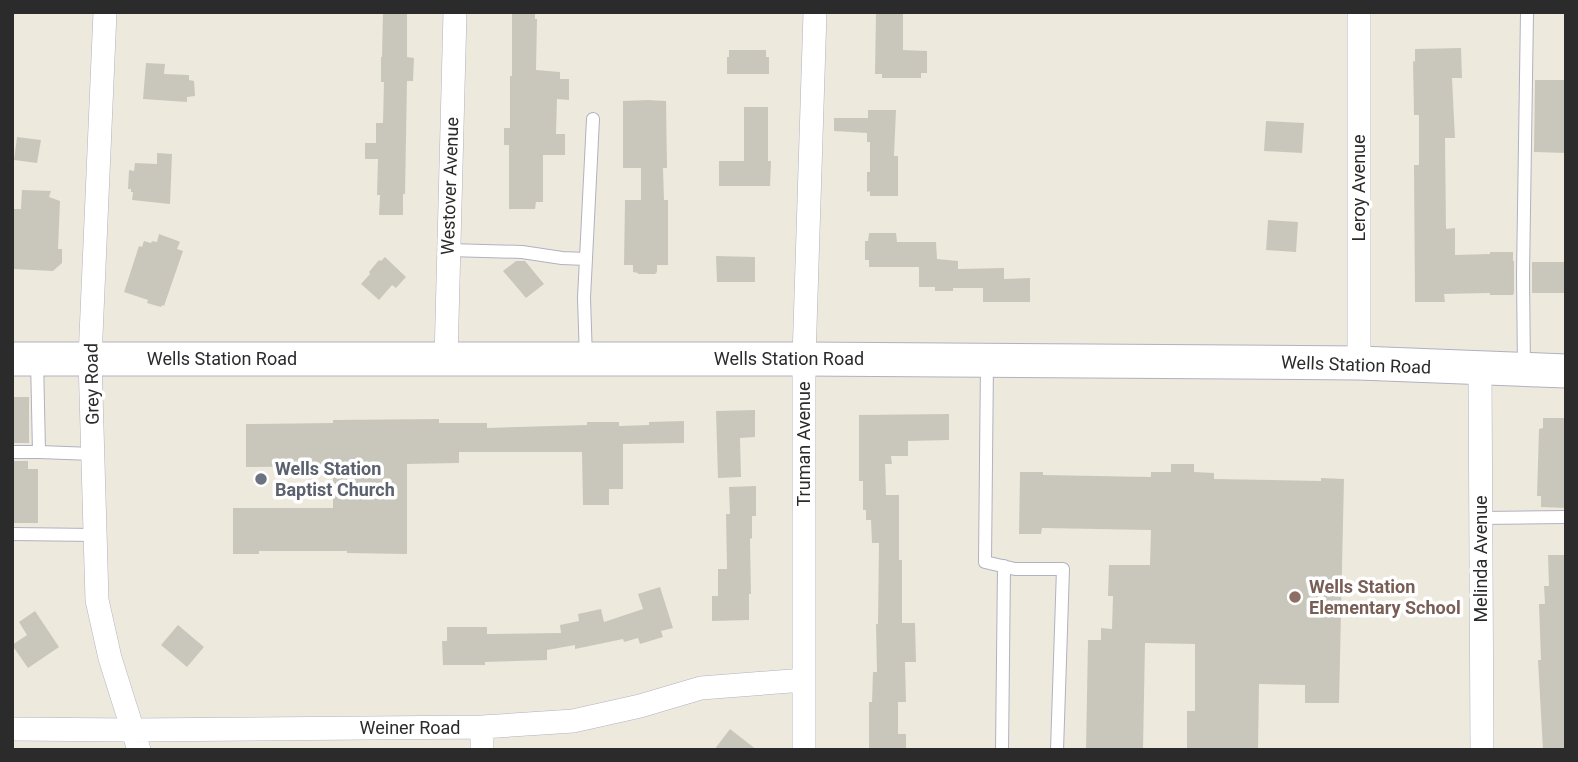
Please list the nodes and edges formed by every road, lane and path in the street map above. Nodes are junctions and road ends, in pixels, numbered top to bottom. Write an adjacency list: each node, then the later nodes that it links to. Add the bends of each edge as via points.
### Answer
1 (105, 12): 10 (street, Grey Road)
2 (455, 12): 7 (street, Westover Avenue)
3 (814, 12): 13 (street, Truman Avenue)
4 (1359, 12): 15 (street, Leroy Avenue)
5 (1527, 12): 17 (lane)
6 (593, 119): 8 (lane)
7 (449, 250): 8 (lane); 11 (street, Westover Avenue)
8 (586, 258): 12 (lane)
9 (25, 359): 10 (street, Wells Station Road); 20 (lane)
10 (90, 359): 11 (street, Wells Station Road); 21 (street, Grey Road)
11 (446, 359): 12 (street, Wells Station Road)
12 (586, 359): 13 (street, Wells Station Road)
13 (804, 359): 14 (street, Wells Station Road); 27 (street, Truman Avenue)
14 (988, 360): 15 (street, Wells Station Road); 26 (lane, via 985,562)
15 (1360, 363): 16 (street, Wells Station Road)
16 (1480, 369): 17 (street, Wells Station Road); 23 (street, Melinda Avenue)
17 (1524, 370): 18 (street, Wells Station Road)
18 (1566, 371)
19 (12, 452): 20 (lane)
20 (39, 453): 21 (lane)
21 (93, 454): 25 (street, Grey Road)
22 (1566, 517): 23 (lane)
23 (1481, 518): 34 (street, Melinda Avenue)
24 (12, 534): 25 (lane)
25 (95, 535): 30 (street, Grey Road, via 97,600)
26 (1004, 566): 32 (lane); 33 (lane, via 1063,569)
27 (804, 680): 29 (street, Weiner Road, via 701,688 640,706); 31 (street, Truman Avenue)
28 (12, 729): 30 (street, Weiner Road)
29 (482, 738): 30 (street, Weiner Road)
30 (135, 740)
31 (804, 750)
32 (1002, 750)
33 (1057, 750)
34 (1482, 750)

